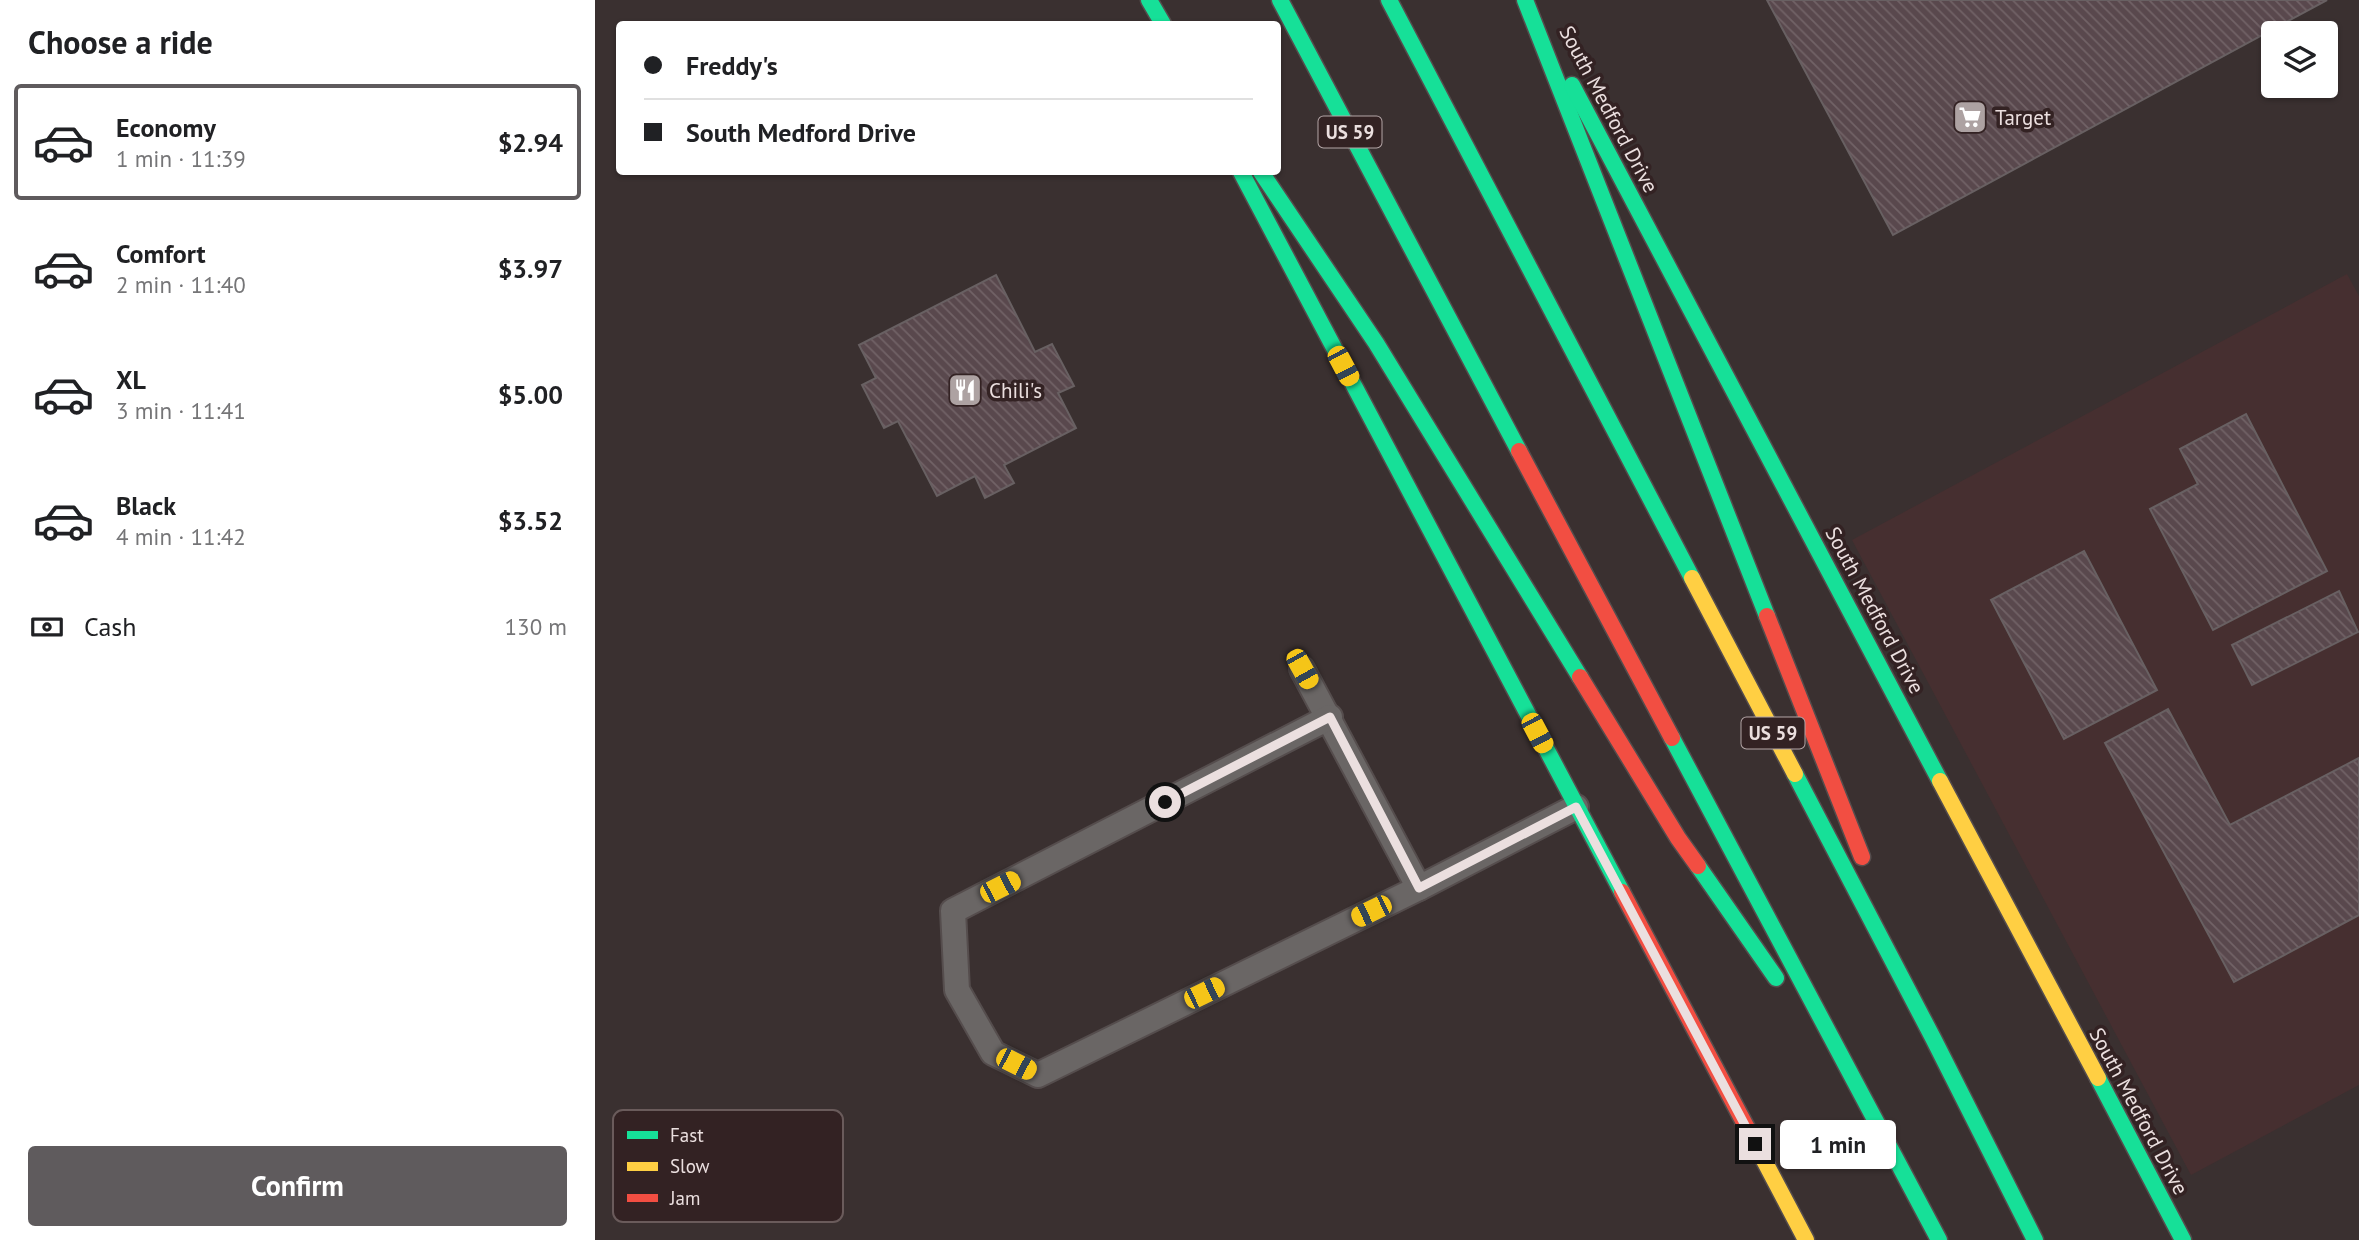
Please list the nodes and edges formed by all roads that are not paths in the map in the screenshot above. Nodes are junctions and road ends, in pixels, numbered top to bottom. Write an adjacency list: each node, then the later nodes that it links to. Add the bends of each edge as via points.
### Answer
1 (1149, 0): 5 (main road)
2 (1280, 0): 17 (main road, US 59)
3 (1389, 0): 16 (main road, US 59)
4 (1527, 0): 11 (main road); 21 (main road, South Medford Drive)
5 (1161, 21)
6 (1243, 175): 10 (main road)
7 (1263, 175): 14 (main road, via 1376,343 1678,838)
8 (1302, 669): 9 (lane)
9 (1330, 717): 12 (lane); 12 (lane, via 953,911 957,990 993,1053 1038,1075)
10 (1576, 807): 12 (lane); 18 (main road)
11 (1867, 870)
12 (1419, 888)
13 (1877, 895): 16 (main road)
14 (1781, 986)
15 (1797, 1009): 17 (main road)
16 (1933, 1038): 20 (main road, US 59)
17 (1876, 1122): 19 (main road, US 59)
18 (1806, 1240)
19 (1939, 1240)
20 (2035, 1240)
21 (2183, 1240)

